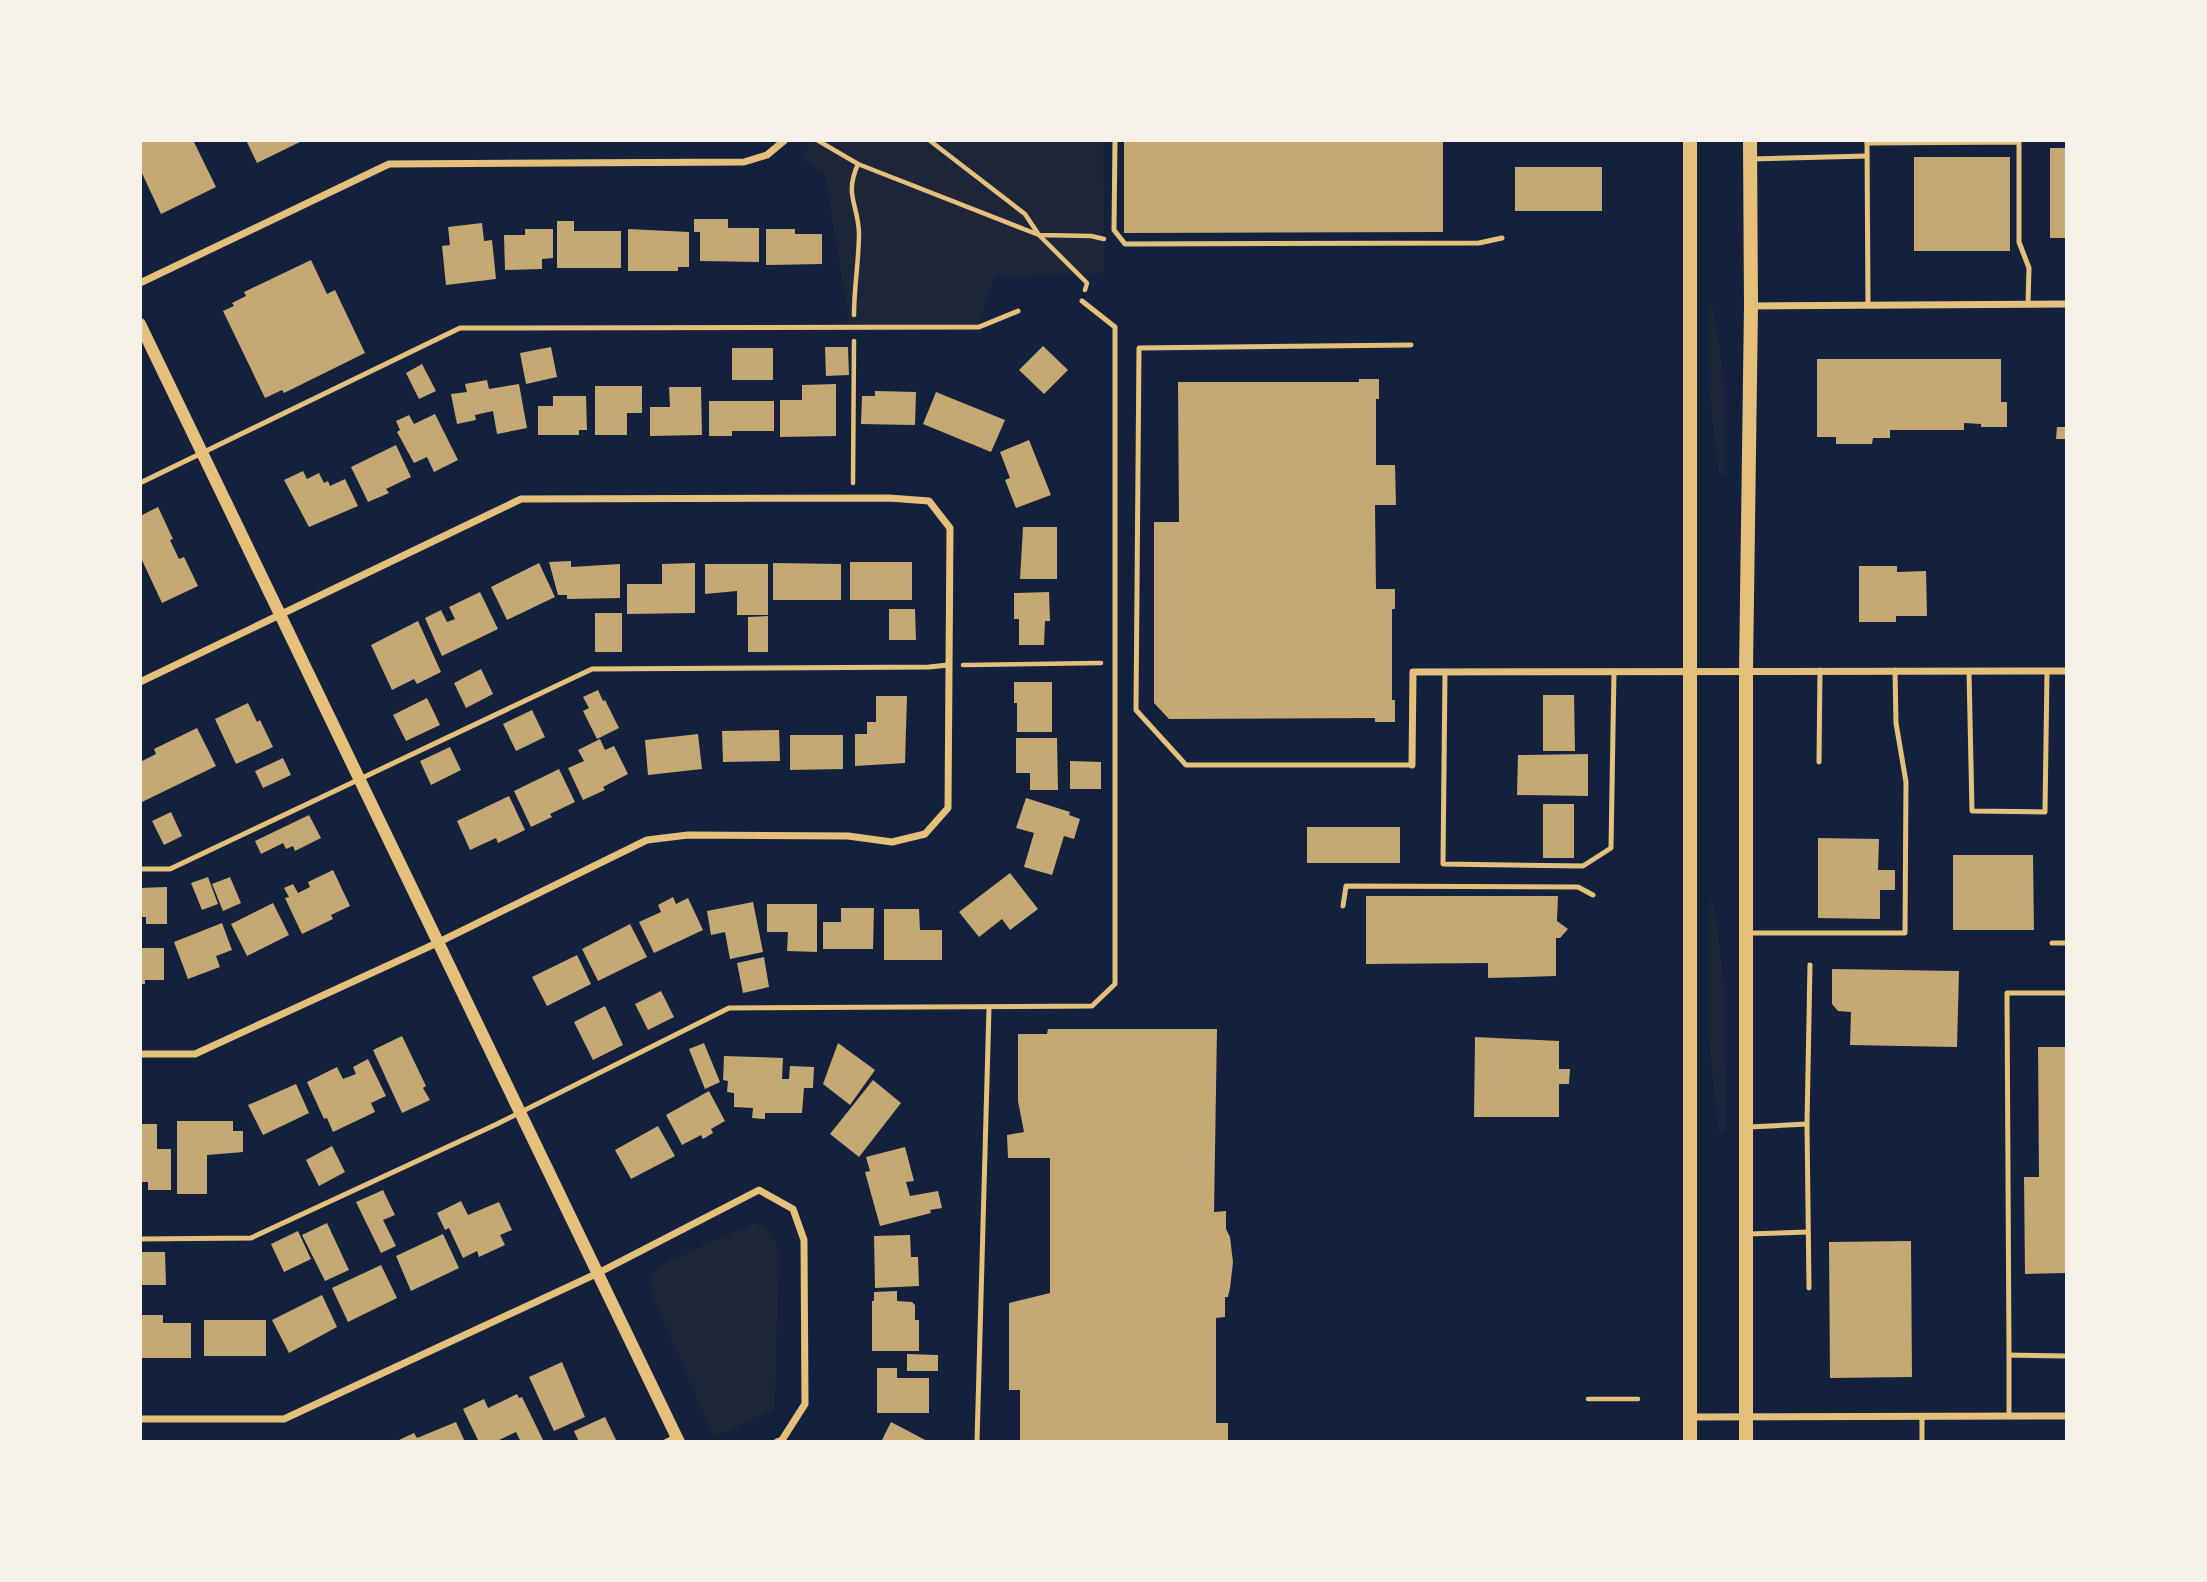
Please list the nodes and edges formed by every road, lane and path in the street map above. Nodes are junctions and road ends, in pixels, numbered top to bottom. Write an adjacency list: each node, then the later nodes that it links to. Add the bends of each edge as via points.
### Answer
1 (785, 140): 15 (street, via 767,155 744,162 388,163)
2 (817, 140): 11 (path)
3 (929, 140): 12 (path, via 1025,215)
4 (1115, 140): 14 (lane, via 1114,230)
5 (1690, 140): 35 (main road)
6 (1750, 140): 10 (main road)
7 (2021, 141): 8 (lane); 17 (lane, via 2019,243 2029,268)
8 (1867, 142): 9 (lane)
9 (1867, 156): 10 (lane); 19 (lane)
10 (1750, 159): 20 (main road)
11 (858, 164): 12 (path); 23 (path, via 851,180 859,229)
12 (1038, 235): 14 (path, via 1091,236); 16 (path, via 1087,283)
13 (1502, 238): 14 (lane, via 1479,243)
14 (1125, 244)
15 (140, 283)
16 (1082, 300): 29 (lane, via 1115,327)
17 (2028, 304): 18 (street); 19 (street)
18 (2067, 304)
19 (1868, 305): 20 (street)
20 (1751, 306): 36 (main road)
21 (1018, 311): 23 (lane, via 979,327)
22 (140, 324): 25 (street)
23 (854, 328): 25 (lane, via 460,328); 26 (path)
24 (1411, 345): 43 (lane, via 1139,348 1136,710 1186,765)
25 (201, 454): 27 (lane); 28 (street)
26 (853, 480)
27 (140, 483)
28 (281, 613): 30 (street, via 520,499 929,501 950,528); 41 (street); 44 (street)
29 (1116, 663): 31 (path); 54 (lane, via 1115,984 1092,1006)
30 (948, 665): 44 (lane, via 592,669); 49 (street, via 948,808 925,834 892,842 835,836 688,835 647,840)
31 (966, 665)
32 (1820, 670): 33 (street); 36 (street); 42 (lane)
33 (1895, 670): 37 (street); 48 (lane, via 1896,723 1906,782 1905,933)
34 (1614, 671): 35 (street); 40 (street); 40 (lane, via 1611,849 1583,866 1443,864)
35 (1690, 671): 36 (street); 72 (main road)
36 (1746, 671): 48 (main road)
37 (1969, 671): 38 (street); 38 (lane, via 1972,811 2045,812)
38 (2048, 671): 39 (street)
39 (2067, 671)
40 (1445, 672): 43 (street, via 1413,672)
41 (140, 682)
42 (1819, 762)
43 (1412, 765)
44 (359, 778): 45 (lane, via 170,869); 49 (street)
45 (140, 869)
46 (1593, 895): 47 (lane, via 1578,887 1346,886)
47 (1343, 906)
48 (1747, 933): 58 (main road)
49 (437, 943): 55 (street, via 195,1054); 56 (street)
50 (2052, 943): 51 (lane)
51 (2067, 943)
52 (1810, 965): 57 (lane)
53 (2067, 993): 64 (lane, via 2007,993)
54 (989, 1008): 56 (lane, via 729,1008); 76 (lane)
55 (140, 1054)
56 (519, 1113): 61 (lane, via 251,1238); 62 (street)
57 (1807, 1125): 58 (lane); 59 (lane)
58 (1745, 1127): 60 (main road)
59 (1808, 1232): 60 (lane); 63 (lane)
60 (1745, 1234): 68 (main road)
61 (140, 1238)
62 (598, 1273): 73 (street, via 284,1419); 74 (street); 75 (street, via 759,1190 793,1209 804,1240 805,1404)
63 (1809, 1288)
64 (2009, 1355): 65 (lane); 70 (lane)
65 (2067, 1356)
66 (1588, 1399): 67 (path)
67 (1638, 1399)
68 (1745, 1416): 69 (street); 72 (street); 78 (main road)
69 (1922, 1416): 70 (street); 79 (lane)
70 (2008, 1416): 71 (street)
71 (2067, 1416)
72 (1689, 1418): 77 (main road)
73 (140, 1419)
74 (674, 1440)
75 (777, 1442)
76 (978, 1442)
77 (1690, 1442)
78 (1746, 1442)
79 (1922, 1442)

